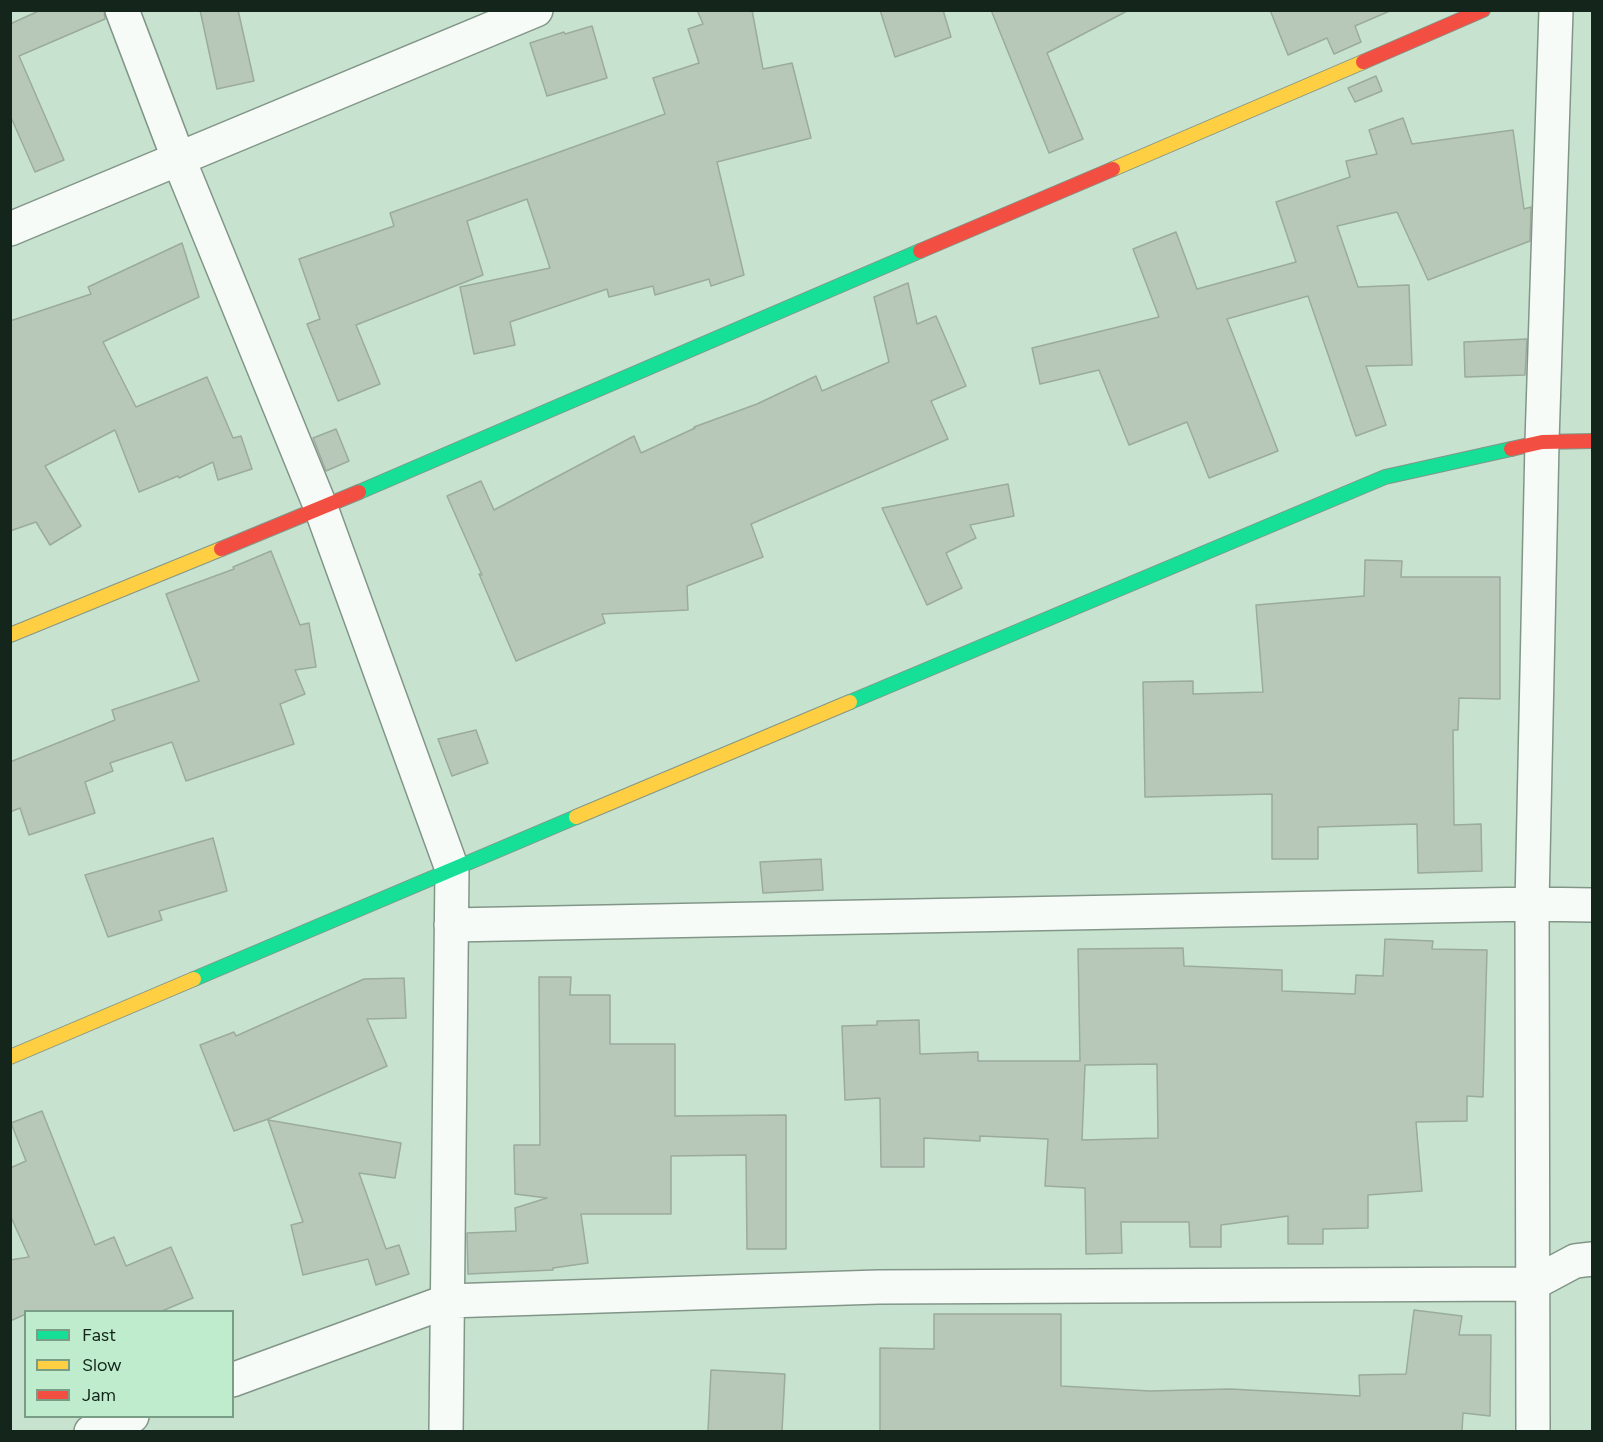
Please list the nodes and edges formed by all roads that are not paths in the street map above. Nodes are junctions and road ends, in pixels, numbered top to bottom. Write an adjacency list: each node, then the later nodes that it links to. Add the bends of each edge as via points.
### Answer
1 (122, 10): 5 (street)
2 (536, 10): 5 (street)
3 (1483, 10): 9 (street)
4 (1556, 10): 8 (street)
5 (179, 160): 6 (street); 9 (street)
6 (10, 229)
7 (1593, 441): 8 (street)
8 (1542, 442): 11 (street, via 1385,477); 12 (street)
9 (321, 508): 10 (street); 11 (street)
10 (10, 635)
11 (452, 869): 14 (street); 15 (street)
12 (1532, 904): 13 (street); 14 (street); 17 (street)
13 (1593, 905)
14 (451, 925): 18 (street)
15 (10, 1057)
16 (1593, 1260): 17 (street, via 1575,1261)
17 (1532, 1284): 18 (street, via 878,1287); 23 (street)
18 (448, 1301): 19 (street); 22 (street)
19 (234, 1379)
20 (127, 1418): 21 (street)
21 (91, 1431)
22 (446, 1431)
23 (1533, 1431)

